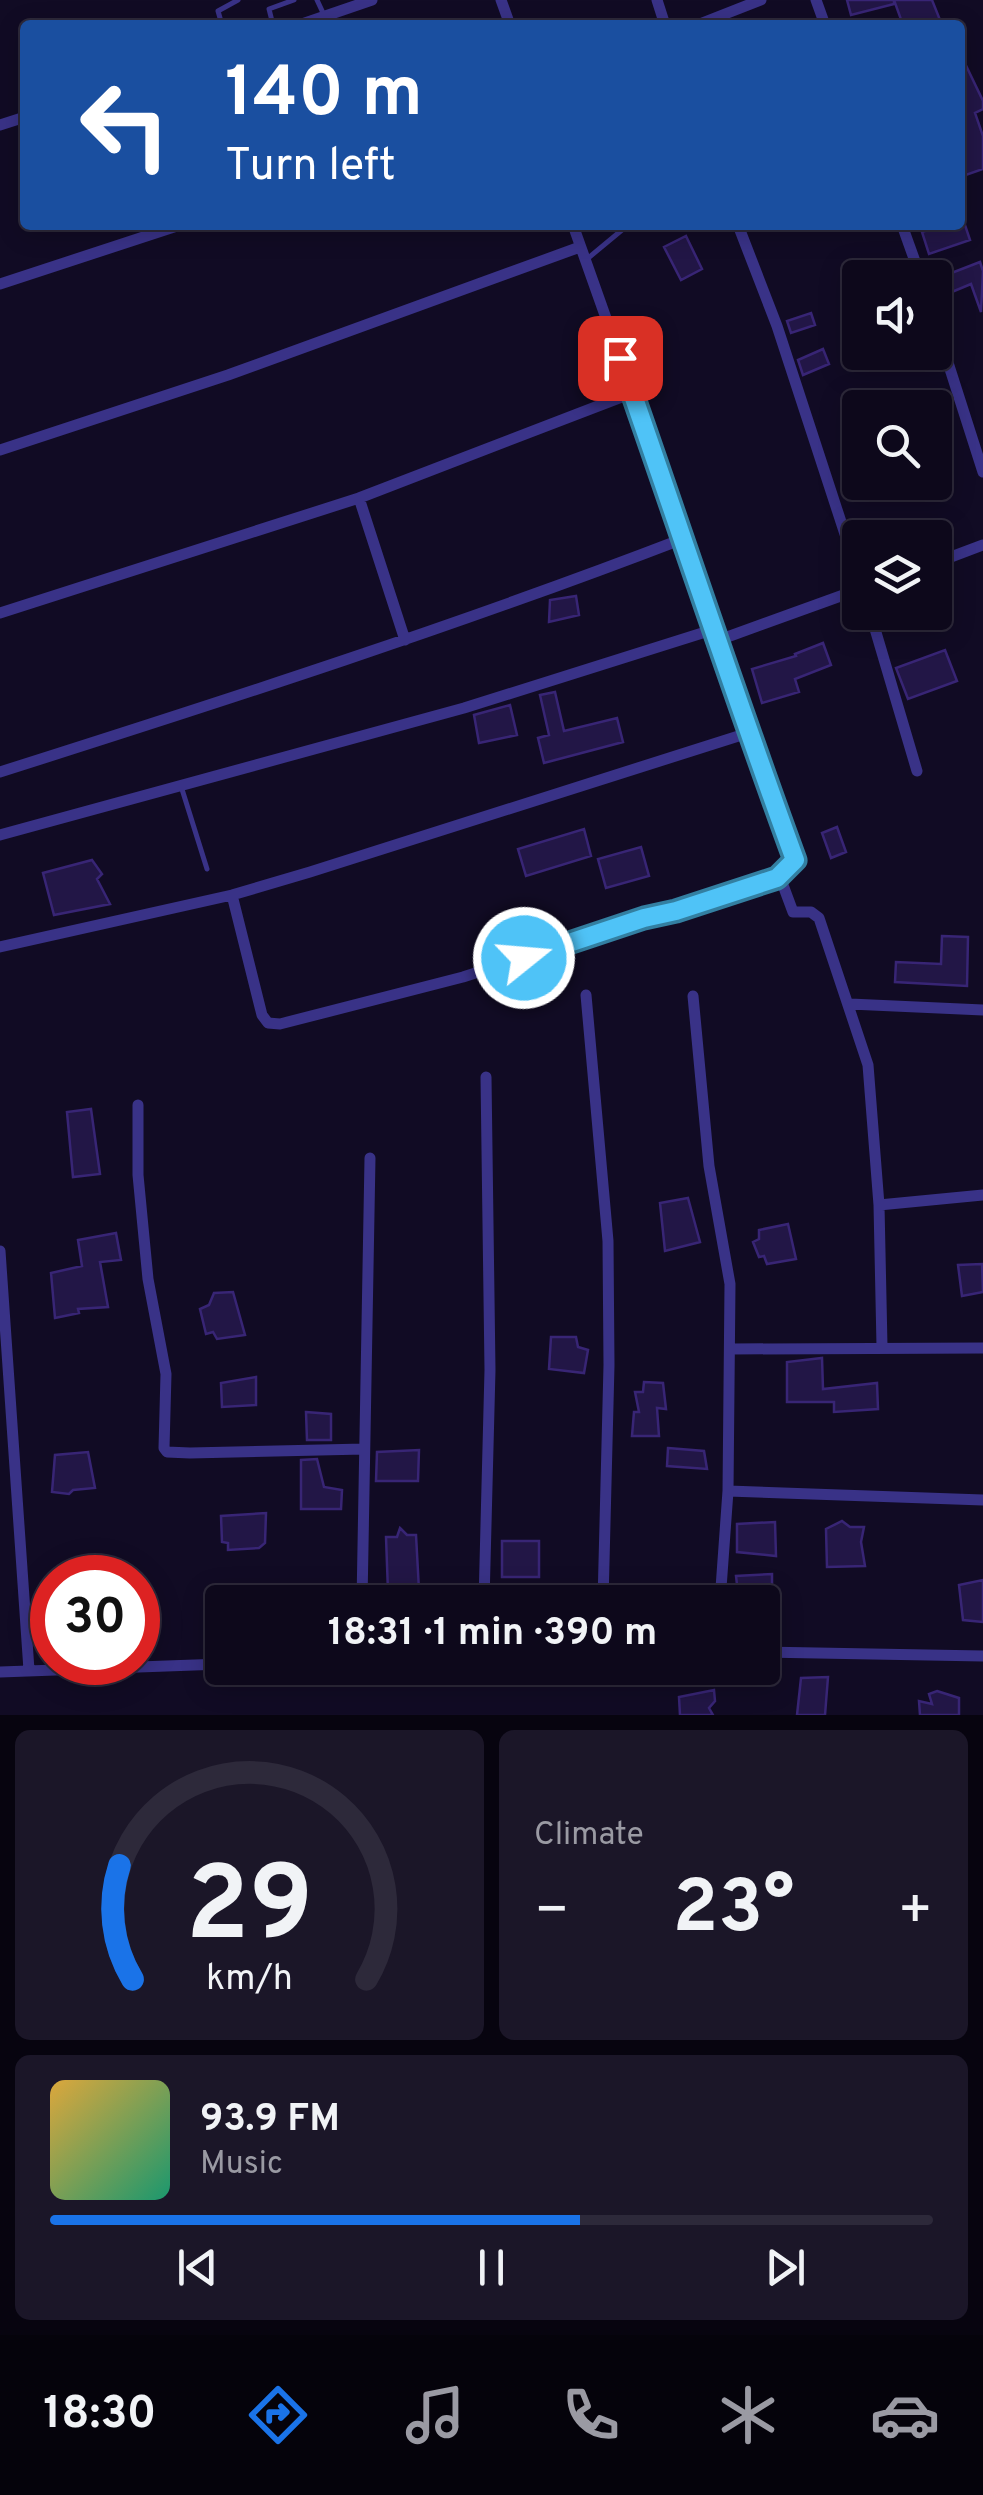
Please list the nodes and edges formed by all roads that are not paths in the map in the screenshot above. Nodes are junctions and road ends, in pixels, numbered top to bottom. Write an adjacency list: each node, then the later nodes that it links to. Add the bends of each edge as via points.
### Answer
1 (238, 0): 7 (lane, via 218,11)
2 (294, 0): 8 (lane, via 269,9)
3 (316, 0): 6 (lane)
4 (372, 0): 6 (street)
5 (761, 0): 10 (street)
6 (324, 17): 9 (street)
7 (221, 20)
8 (272, 20)
9 (315, 20)
10 (710, 20)
11 (165, 230): 19 (street)
12 (575, 230): 16 (street)
13 (622, 230): 18 (lane)
14 (740, 230): 25 (street)
15 (904, 230): 17 (street)
16 (580, 247): 18 (street); 22 (street)
17 (915, 260)
18 (585, 261): 21 (street)
19 (0, 284)
20 (950, 370): 23 (street)
21 (632, 392): 24 (street); 26 (street)
22 (0, 450)
23 (983, 472)
24 (359, 498): 30 (street); 33 (street)
25 (842, 525)
26 (684, 538): 32 (street); 33 (street)
27 (983, 545): 28 (street)
28 (952, 556)
29 (842, 595): 32 (street)
30 (0, 613)
31 (875, 630): 35 (street)
32 (717, 634): 34 (street); 37 (street)
33 (405, 640): 36 (street)
34 (748, 733): 40 (street, via 795,860); 41 (street)
35 (917, 771)
36 (0, 772)
37 (181, 785): 38 (street); 39 (lane)
38 (0, 835)
39 (207, 870)
40 (781, 881): 41 (street, via 280,1024 262,1015); 45 (street, via 793,912 819,918)
41 (232, 894): 42 (street)
42 (0, 947)
43 (586, 995): 61 (street, via 608,1241)
44 (693, 996): 55 (street, via 709,1166 730,1284)
45 (850, 1004): 46 (street); 51 (street, via 868,1064)
46 (983, 1010)
47 (486, 1076): 60 (street)
48 (138, 1105): 56 (street, via 148,1279 166,1374 164,1448)
49 (370, 1158): 56 (street)
50 (983, 1194): 51 (street)
51 (879, 1205): 53 (street)
52 (0, 1251): 66 (street)
53 (882, 1346): 54 (street); 55 (street)
54 (983, 1348)
55 (732, 1349): 57 (street)
56 (364, 1449): 59 (street)
57 (728, 1491): 58 (street); 62 (street)
58 (983, 1500)
59 (362, 1585)
60 (484, 1585)
61 (603, 1585)
62 (721, 1585)
63 (780, 1652): 64 (street)
64 (983, 1656)
65 (205, 1665): 66 (street)
66 (29, 1670): 67 (street)
67 (0, 1672)

